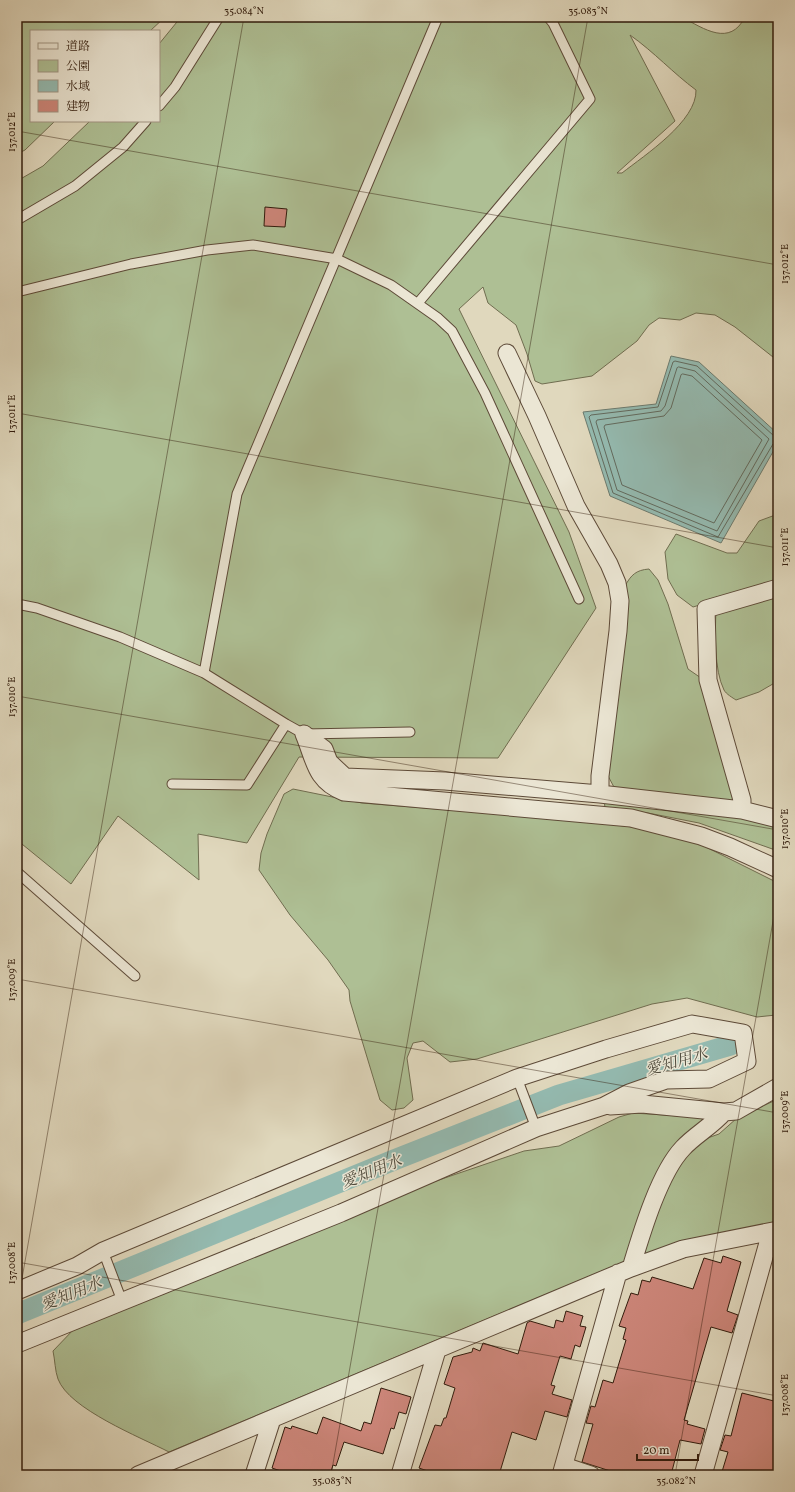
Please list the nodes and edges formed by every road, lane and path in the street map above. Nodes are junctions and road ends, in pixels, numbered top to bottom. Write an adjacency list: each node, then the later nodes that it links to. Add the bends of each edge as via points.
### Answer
1 (219, 17): 4 (lane, via 175,88)
2 (438, 17): 7 (lane)
3 (548, 17): 9 (lane, via 590,99)
4 (160, 105)
5 (145, 122): 6 (lane, via 123,146 75,186)
6 (17, 220)
7 (336, 259): 8 (lane, via 253,245 207,250 131,264); 9 (lane, via 391,286); 14 (lane, via 237,494)
8 (17, 292)
9 (418, 303): 12 (lane, via 452,331 485,393)
10 (507, 353): 19 (street, via 576,506 617,583 620,601 618,631)
11 (778, 588): 20 (street, via 706,609 708,680 742,800)
12 (579, 599)
13 (17, 604): 14 (lane, via 37,608 120,637)
14 (204, 673): 15 (lane)
15 (286, 724): 17 (lane); 18 (lane, via 247,785)
16 (410, 732): 17 (lane)
17 (304, 734): 19 (street, via 324,749 329,762 345,777 445,781); 22 (street, via 319,775 333,788 344,792 630,818 701,836)
18 (172, 784)
19 (600, 794): 20 (street)
20 (742, 810): 21 (street)
21 (778, 818)
22 (778, 869)
23 (17, 872): 24 (lane)
24 (135, 976)
25 (517, 1078): 27 (street, via 692,1024 742,1033 746,1061 709,1079 666,1080 629,1093); 29 (lane); 31 (street)
26 (778, 1087): 28 (street, via 736,1111)
27 (604, 1106): 28 (street, via 642,1104); 29 (street)
28 (724, 1112): 32 (street, via 682,1149 672,1162)
29 (536, 1126): 34 (street, via 341,1213)
30 (774, 1231): 32 (street, via 683,1248); 43 (street)
31 (103, 1251): 33 (street, via 77,1266); 34 (lane)
32 (624, 1270): 36 (street); 38 (street)
33 (17, 1291)
34 (120, 1297): 35 (street)
35 (17, 1344)
36 (437, 1350): 37 (street); 41 (street)
37 (272, 1420): 39 (street); 40 (street)
38 (562, 1471): 42 (street)
39 (138, 1475)
40 (254, 1475)
41 (400, 1475)
42 (591, 1475)
43 (703, 1475)

